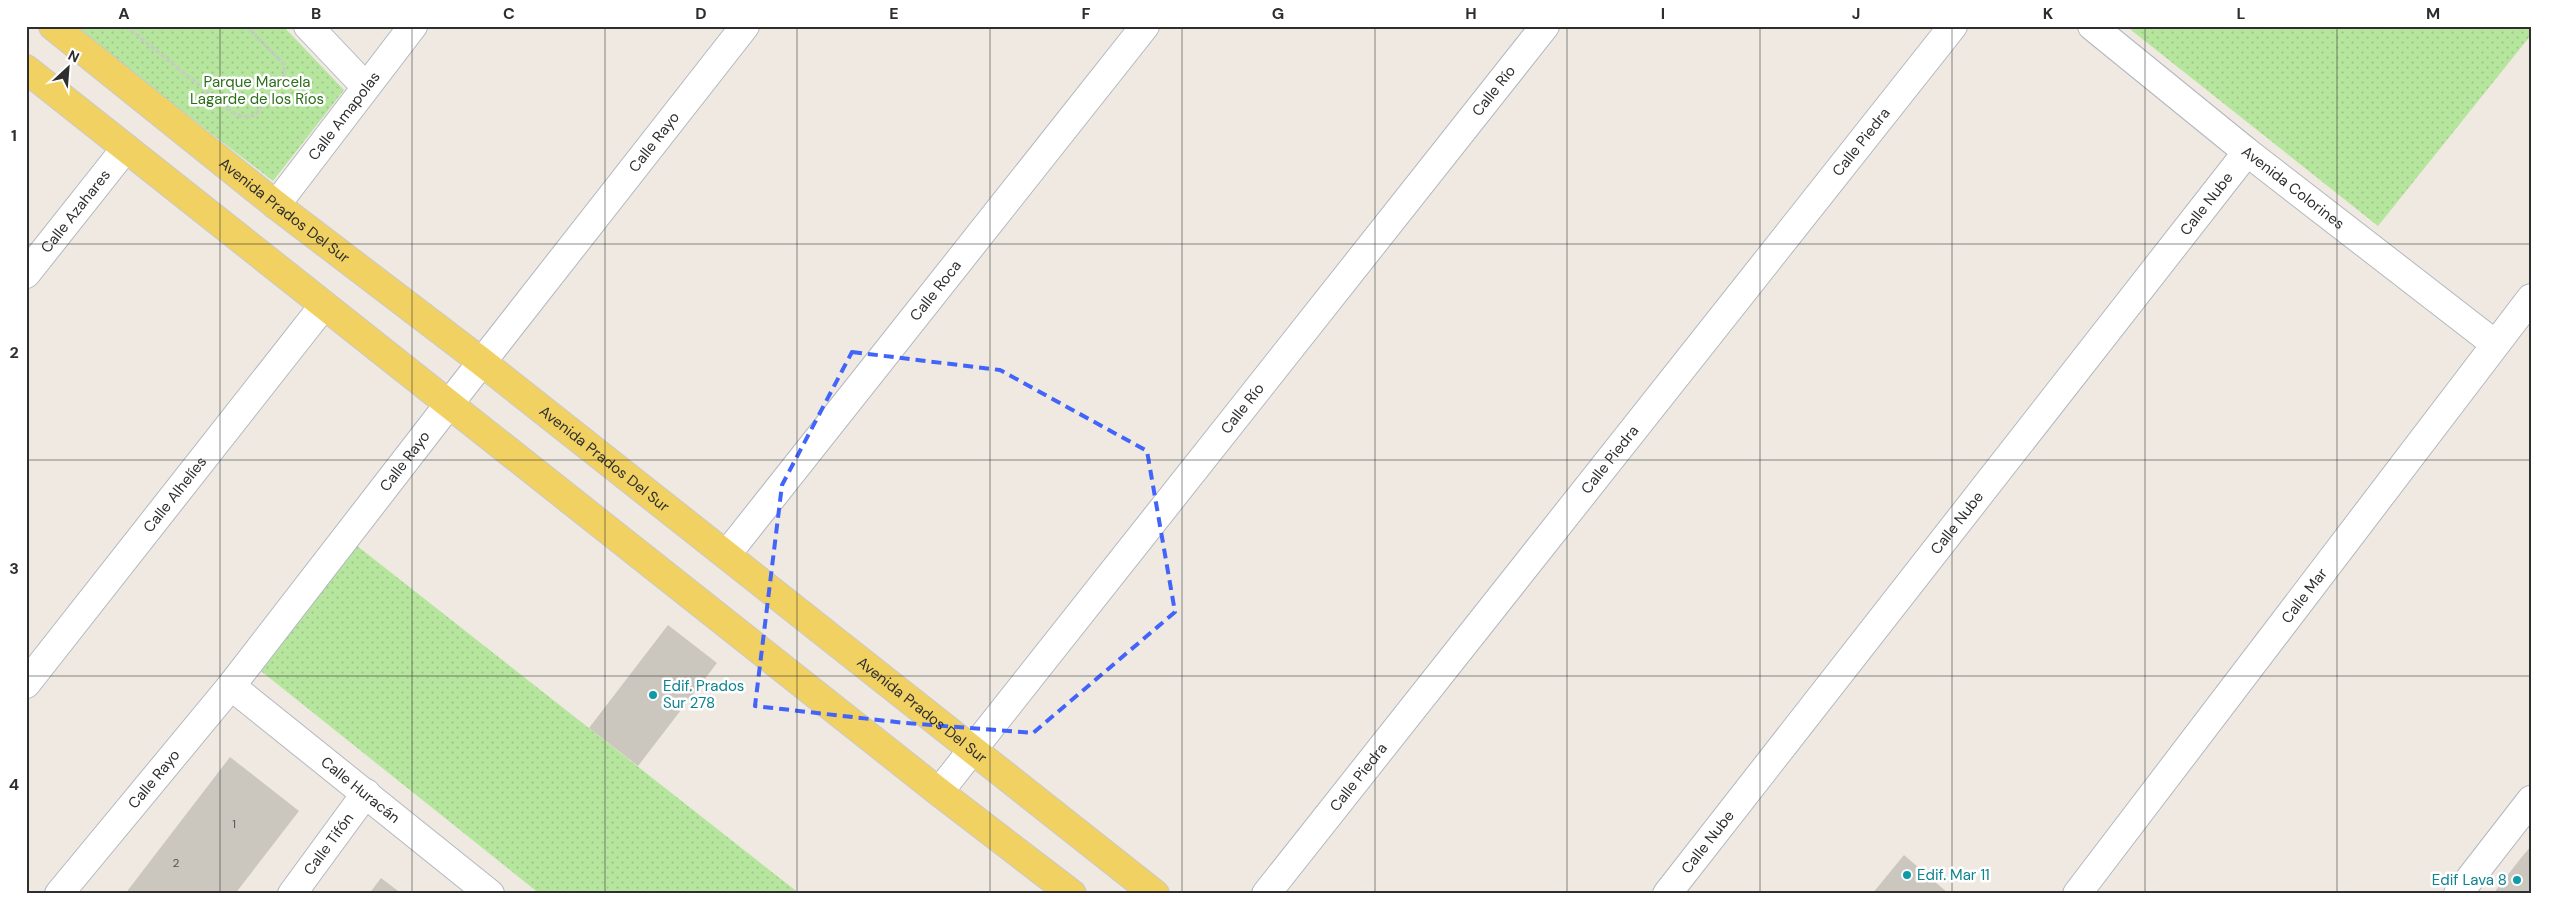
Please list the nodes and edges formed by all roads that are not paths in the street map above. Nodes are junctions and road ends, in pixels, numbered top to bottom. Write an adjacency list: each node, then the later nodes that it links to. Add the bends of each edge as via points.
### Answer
1 (53, 26): 13 (main road, Avenida Prados Del Sur)
2 (308, 26): 10 (street)
3 (413, 26): 10 (street, Calle Amapolas)
4 (745, 26): 18 (street, Calle Rayo)
5 (1145, 26): 20 (street, Calle Roca)
6 (1545, 26): 23 (street, Calle Río)
7 (1953, 26): 32 (street, Calle Piedra)
8 (2092, 26): 12 (street, Avenida Colorines)
9 (26, 70): 11 (main road)
10 (365, 86): 13 (street, Calle Amapolas)
11 (126, 149): 14 (street, Calle Azahares); 16 (main road)
12 (2247, 152): 17 (street, Avenida Colorines); 33 (street, Calle Nube)
13 (276, 204): 18 (main road, Avenida Prados Del Sur)
14 (26, 274)
15 (2531, 298): 17 (street, Calle Mar)
16 (324, 305): 19 (main road); 21 (street, Calle Alhelíes)
17 (2495, 344): 34 (street, Calle Mar)
18 (482, 362): 19 (street, Calle Rayo); 20 (main road, Avenida Prados Del Sur)
19 (449, 404): 22 (street, Calle Rayo); 24 (main road)
20 (727, 554): 23 (main road, Avenida Prados Del Sur)
21 (26, 684)
22 (231, 686): 25 (street, Calle Huracán); 27 (street, Calle Rayo)
23 (973, 751): 24 (street, Calle Río); 31 (main road, Avenida Prados Del Sur)
24 (940, 792): 30 (main road)
25 (366, 794): 28 (street, Calle Tifón); 29 (street, Calle Huracán)
26 (2531, 800): 35 (street)
27 (59, 894)
28 (292, 894)
29 (490, 894)
30 (1072, 894)
31 (1155, 894)
32 (1266, 894)
33 (1667, 894)
34 (2077, 894)
35 (2458, 894)

